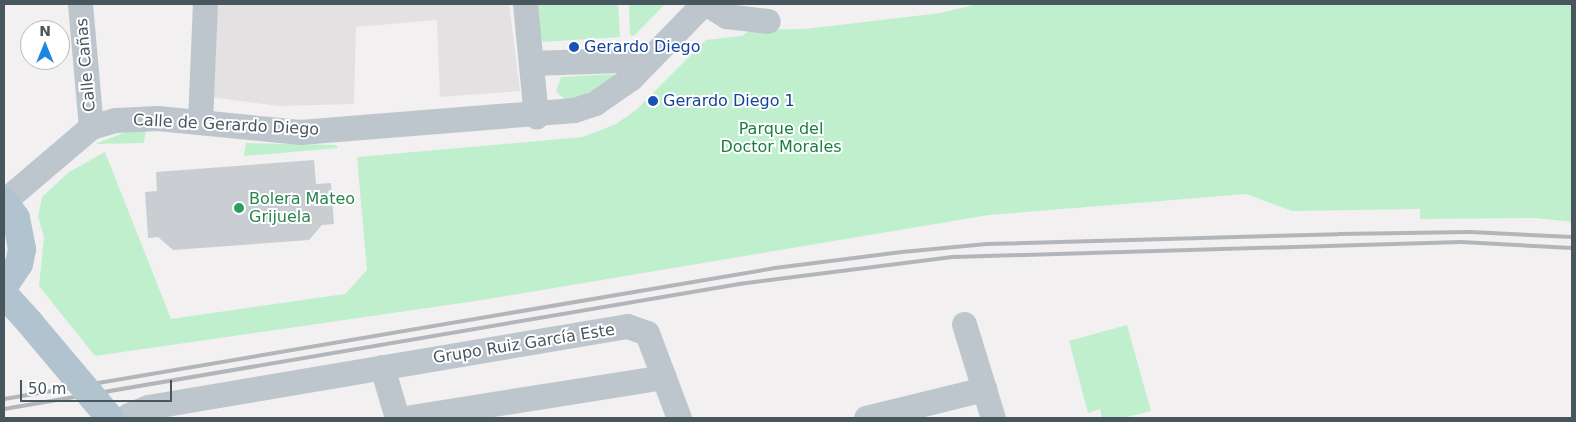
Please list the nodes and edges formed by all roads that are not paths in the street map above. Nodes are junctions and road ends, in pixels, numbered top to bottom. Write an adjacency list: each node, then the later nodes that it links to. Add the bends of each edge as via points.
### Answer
1 (80, 4): 10 (street, Calle Cañas)
2 (205, 4): 9 (street)
3 (525, 4): 7 (street)
4 (705, 4): 5 (street, Calle de Gerardo Diego, via 726,16); 6 (street, Calle de Gerardo Diego)
5 (768, 21)
6 (649, 60): 7 (street); 8 (street, Calle de Gerardo Diego, via 620,86 595,102)
7 (532, 63): 8 (street)
8 (536, 116): 9 (street, Calle de Gerardo Diego, via 300,132)
9 (200, 122): 10 (street, Calle de Gerardo Diego, via 134,117)
10 (91, 127): 11 (street, Calle de Gerardo Diego)
11 (4, 202): 12 (main road, via 16,218 22,249 19,264)
12 (4, 286)
13 (4, 294): 18 (main road, bridge, via 30,323)
14 (964, 324): 17 (street)
15 (382, 367): 16 (street, Grupo Ruiz García Este, via 627,326 647,333); 18 (street, Grupo Ruiz García Este); 19 (street)
16 (664, 377): 20 (street); 21 (street, Grupo Ruiz García Este)
17 (984, 389): 22 (street); 23 (street)
18 (131, 416)
19 (397, 418)
20 (405, 418)
21 (679, 418)
22 (866, 418)
23 (993, 418)

